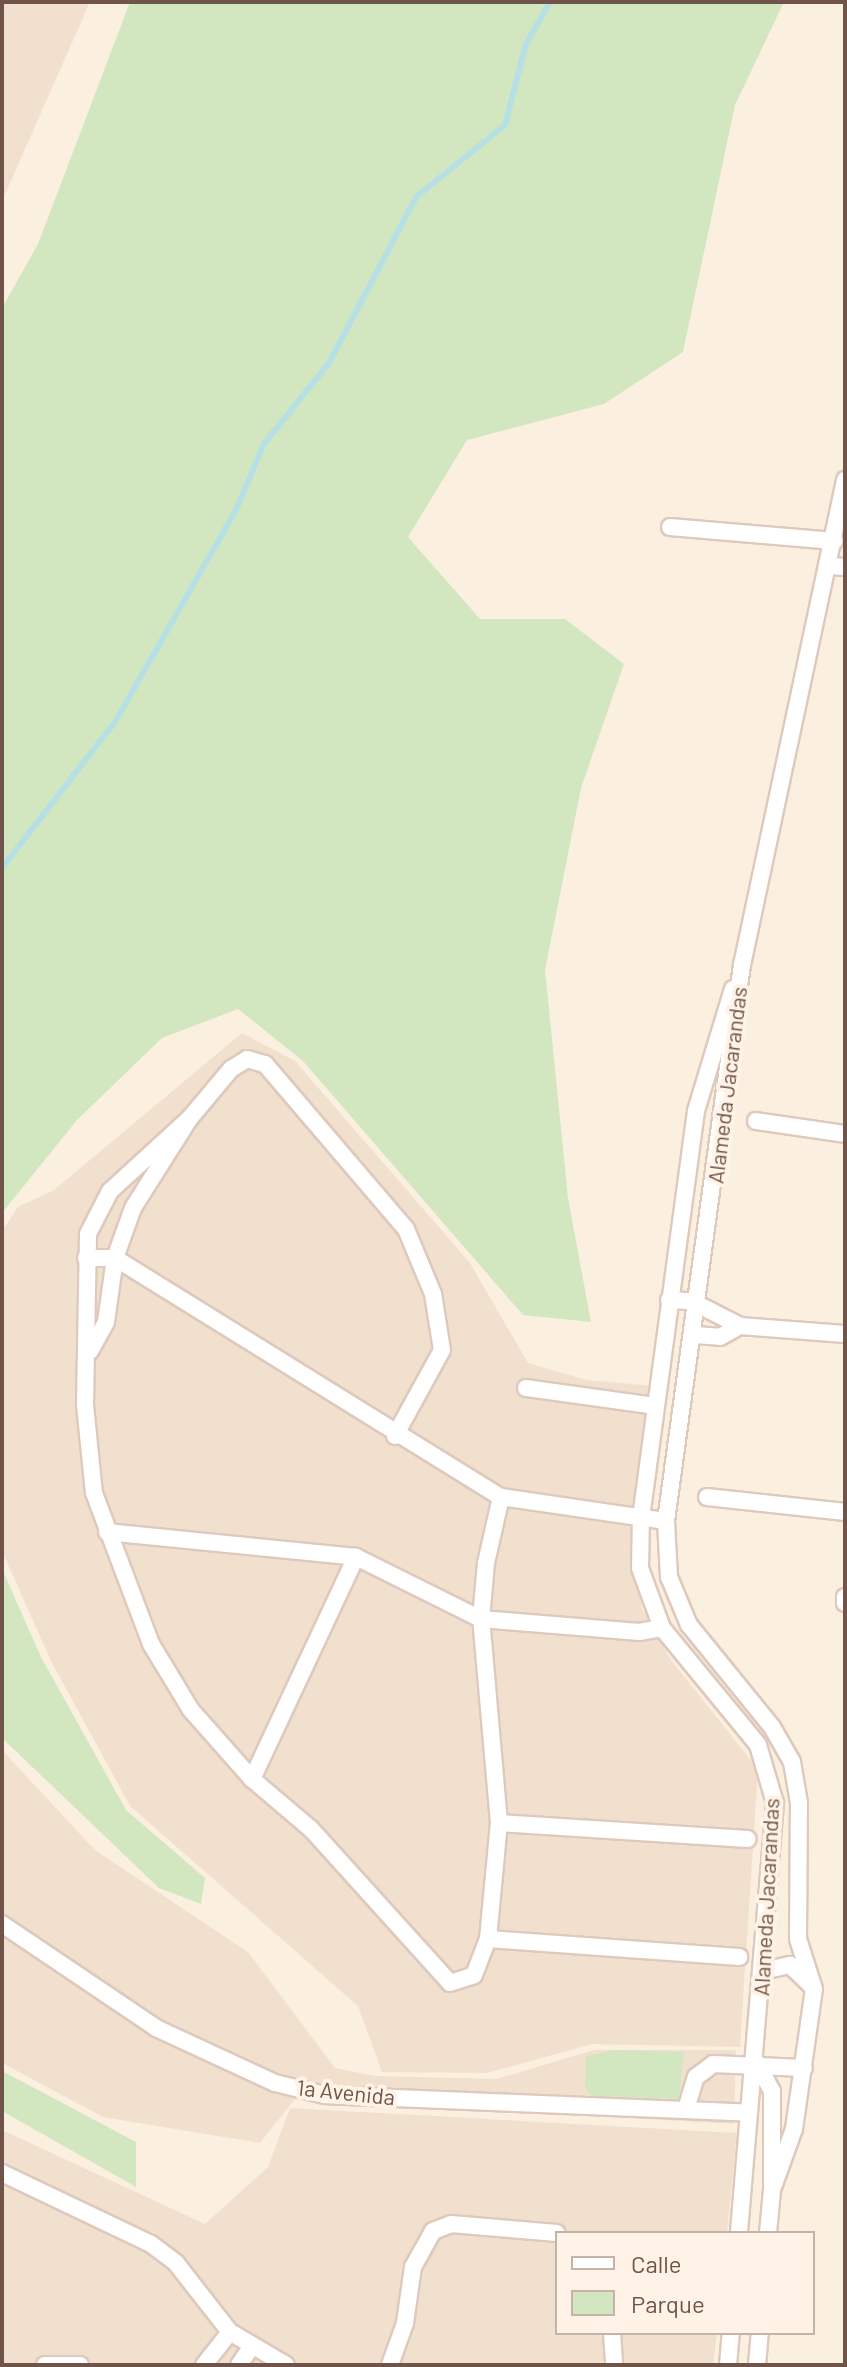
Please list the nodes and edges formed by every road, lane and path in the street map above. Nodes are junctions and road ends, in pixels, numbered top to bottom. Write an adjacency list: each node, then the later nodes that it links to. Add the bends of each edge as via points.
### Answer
1 (845, 480): 3 (street)
2 (670, 527): 3 (street)
3 (834, 541): 4 (street)
4 (836, 567): 5 (street)
5 (742, 965): 11 (street, Alameda Jacarandas, via 696,1111); 12 (street, Alameda Jacarandas)
6 (190, 1118): 9 (street, via 110,1191 94,1214); 10 (street, via 133,1208); 19 (street, via 231,1069 247,1059 265,1064 406,1229 433,1294 442,1350)
7 (756, 1121): 8 (street)
8 (845, 1134)
9 (86, 1258): 10 (street); 16 (street)
10 (115, 1258): 16 (street, via 106,1322); 19 (street)
11 (669, 1300): 12 (street); 18 (street, Alameda Jacarandas)
12 (698, 1304): 13 (street); 15 (street, Alameda Jacarandas)
13 (740, 1326): 14 (street); 15 (street, via 720,1337)
14 (845, 1334)
15 (694, 1335): 24 (street, Alameda Jacarandas)
16 (89, 1352): 25 (street, via 87,1450)
17 (526, 1388): 18 (street)
18 (656, 1406): 23 (street, Alameda Jacarandas)
19 (395, 1436): 20 (street)
20 (501, 1497): 23 (street); 27 (street, via 486,1563)
21 (707, 1497): 22 (street)
22 (845, 1512)
23 (641, 1516): 24 (street); 28 (street, Alameda Jacarandas, via 640,1568)
24 (666, 1521): 32 (street, Alameda Jacarandas, via 669,1577 689,1625 772,1727 792,1762 799,1803)
25 (107, 1532): 26 (street); 29 (street, via 151,1644 191,1710)
26 (356, 1557): 27 (street); 29 (street)
27 (481, 1619): 28 (street, via 639,1632); 30 (street)
28 (662, 1628): 33 (street, Alameda Jacarandas, via 758,1745 769,1769 775,1803)
29 (252, 1779): 35 (street, via 311,1829 450,1983 474,1975)
30 (499, 1823): 31 (street); 35 (street)
31 (747, 1839)
32 (799, 1881): 33 (street, via 790,1900 776,1902); 38 (street, Alameda Jacarandas, via 798,1939)
33 (769, 1893): 37 (street, Alameda Jacarandas)
34 (2, 1924): 41 (street, 1a Avenida, via 156,2028 275,2083 325,2095)
35 (488, 1939): 36 (street)
36 (739, 1957)
37 (763, 1971): 38 (street, via 790,1965); 39 (street, Alameda Jacarandas)
38 (814, 1989): 40 (street, Alameda Jacarandas)
39 (757, 2063): 40 (street); 41 (street, via 723,2061 704,2070); 42 (street, Alameda Jacarandas); 44 (street, via 774,2102)
40 (804, 2068): 44 (street, Alameda Jacarandas, via 788,2158)
41 (686, 2109): 42 (street, 1a Avenida)
42 (749, 2113): 45 (street, Alameda Jacarandas)
43 (2, 2173): 48 (street, via 151,2244 176,2263)
44 (772, 2190): 46 (street, Alameda Jacarandas)
45 (739, 2231)
46 (768, 2231)
47 (555, 2233): 58 (street, via 451,2224 433,2231 413,2267 405,2323)
48 (230, 2332): 52 (street); 55 (street)
49 (612, 2335): 59 (street)
50 (731, 2335): 60 (street)
51 (760, 2335): 61 (street)
52 (252, 2346): 56 (street); 57 (street)
53 (45, 2365): 54 (street)
54 (80, 2365)
55 (204, 2365)
56 (239, 2365)
57 (286, 2365)
58 (390, 2365)
59 (614, 2365)
60 (728, 2365)
61 (757, 2365)

